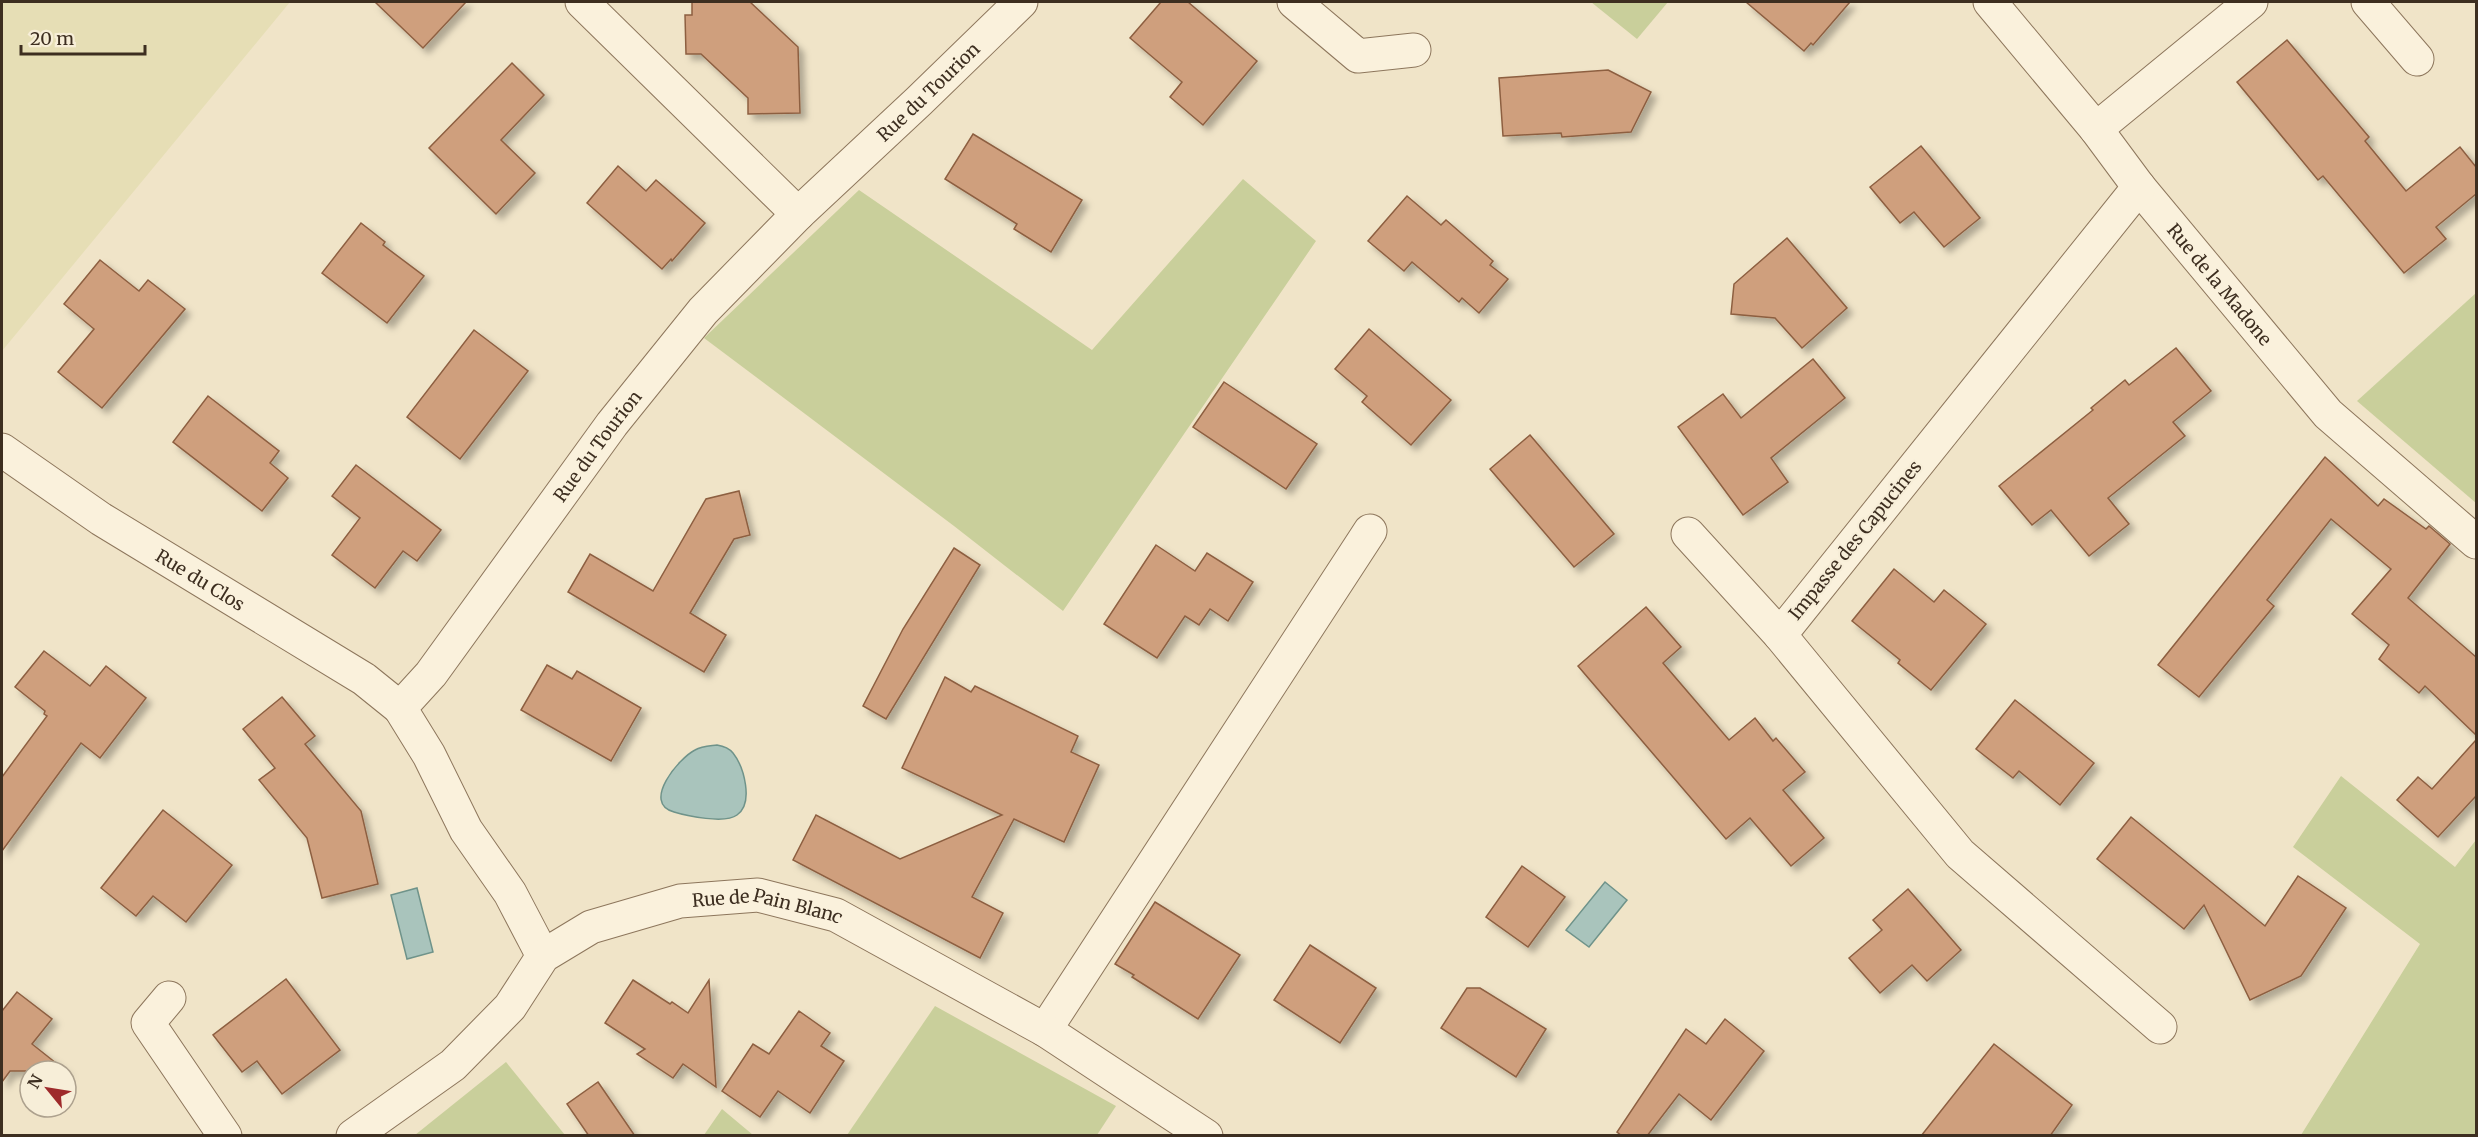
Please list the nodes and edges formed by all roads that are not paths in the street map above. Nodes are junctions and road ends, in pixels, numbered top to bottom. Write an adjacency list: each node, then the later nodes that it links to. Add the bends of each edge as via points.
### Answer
1 (582, 2): 11 (street)
2 (1021, 2): 11 (street, Rue du Tourion)
3 (1294, 2): 7 (street, via 1358,56)
4 (1990, 2): 9 (street, Rue de la Madone)
5 (2251, 2): 9 (street)
6 (2368, 2): 8 (street)
7 (1414, 50)
8 (2417, 59)
9 (2096, 129): 10 (street, Rue de la Madone)
10 (2139, 187): 15 (street, Rue de la Madone, via 2328,414); 16 (street, Impasse des Capucines)
11 (798, 214): 17 (street, Rue du Tourion, via 703,311 612,424 430,674)
12 (2, 450): 17 (street, Rue du Clos, via 101,519 364,679)
13 (1370, 531): 21 (street)
14 (1688, 534): 16 (street)
15 (2476, 543)
16 (1780, 635): 20 (street, Impasse des Capucines, via 1960,854)
17 (400, 708): 18 (street, via 429,755 466,831 510,893)
18 (543, 956): 21 (street, Rue de Pain Blanc, via 591,927 680,901 758,895 836,915); 23 (street, Rue de Pain Blanc, via 510,1007 453,1065)
19 (170, 998): 22 (street, via 147,1023)
20 (2160, 1027)
21 (1045, 1030): 24 (street, Rue de Pain Blanc)
22 (225, 1136)
23 (353, 1136)
24 (1206, 1136)

